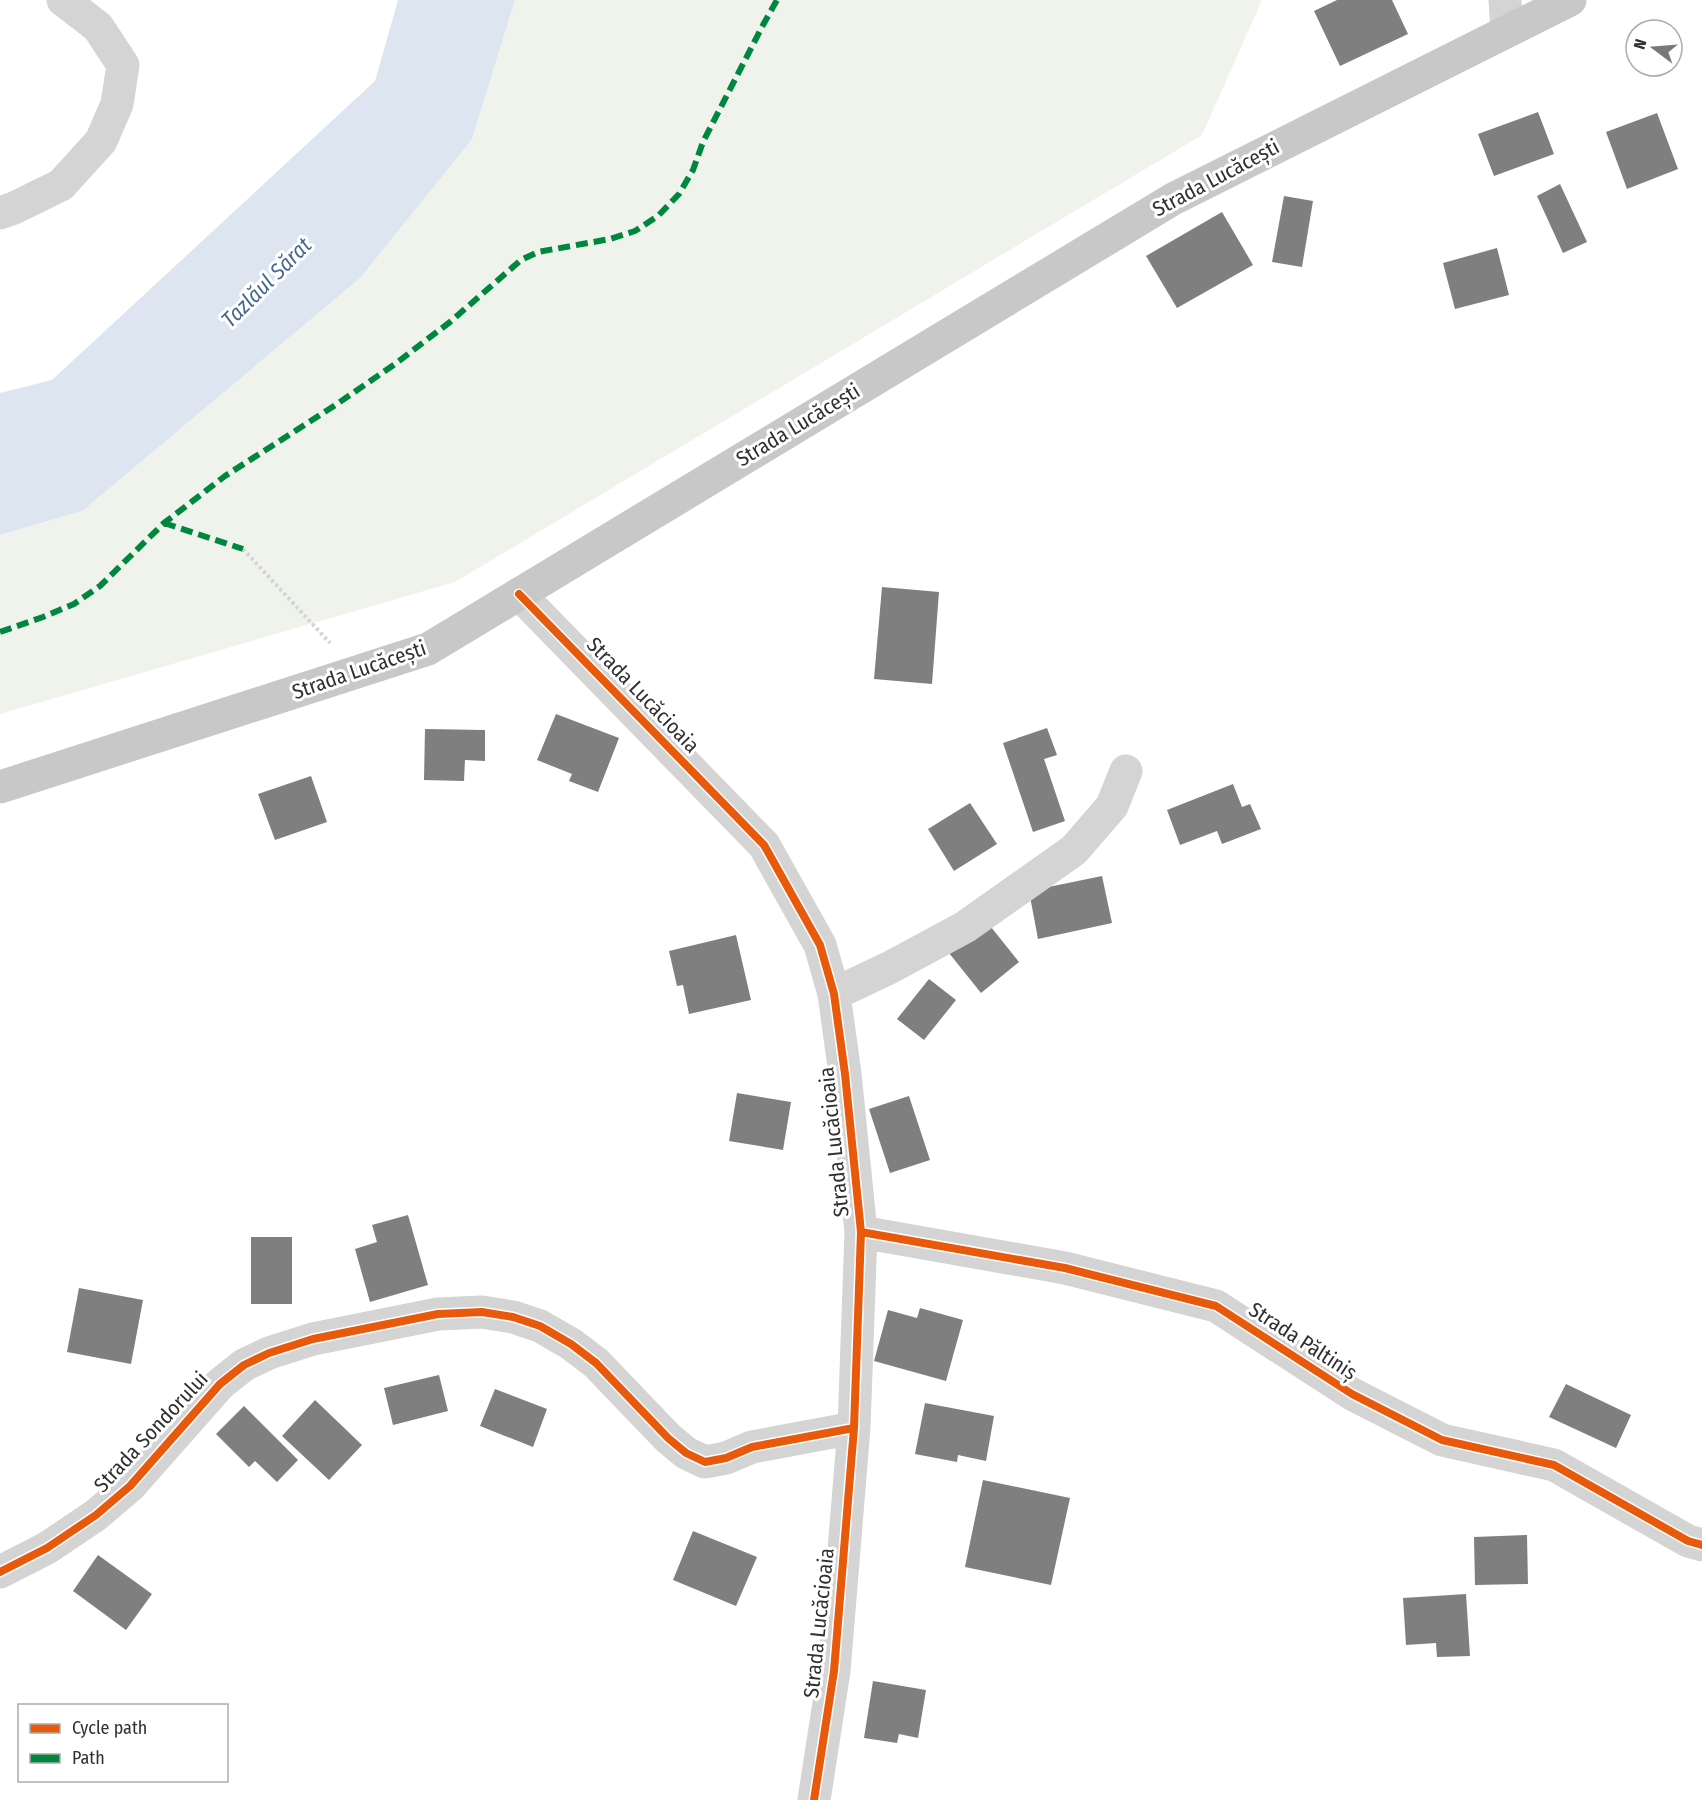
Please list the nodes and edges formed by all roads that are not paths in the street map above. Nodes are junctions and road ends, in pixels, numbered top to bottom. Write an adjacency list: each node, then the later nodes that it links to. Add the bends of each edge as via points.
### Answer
1 (63, 0): 4 (street, via 98,27 123,65 117,104 101,141 61,185)
2 (1570, 0): 3 (main road, Strada Lucăcești)
3 (1506, 16): 5 (main road, Strada Lucăcești, via 1173,199)
4 (0, 213)
5 (519, 594): 7 (main road, Strada Lucăcești, via 428,649); 8 (street, Strada Lucăcioaia, via 764,845 820,945)
6 (1126, 771): 8 (street, via 1112,806 1074,850 965,927)
7 (0, 787)
8 (834, 994): 9 (street, Strada Lucăcioaia)
9 (861, 1232): 10 (street, Strada Lucăcioaia); 11 (street, Strada Păltiniș, via 1065,1268 1216,1306 1352,1394 1442,1440 1554,1465 1688,1541)
10 (854, 1428): 12 (street, Strada Sondorului, via 753,1447 705,1462 668,1438 596,1363 540,1326 482,1312 438,1314 313,1339 244,1365 220,1384 130,1486 105,1508 46,1548); 13 (street, Strada Lucăcioaia, via 834,1671)
11 (1702, 1545)
12 (0, 1572)
13 (814, 1800)

